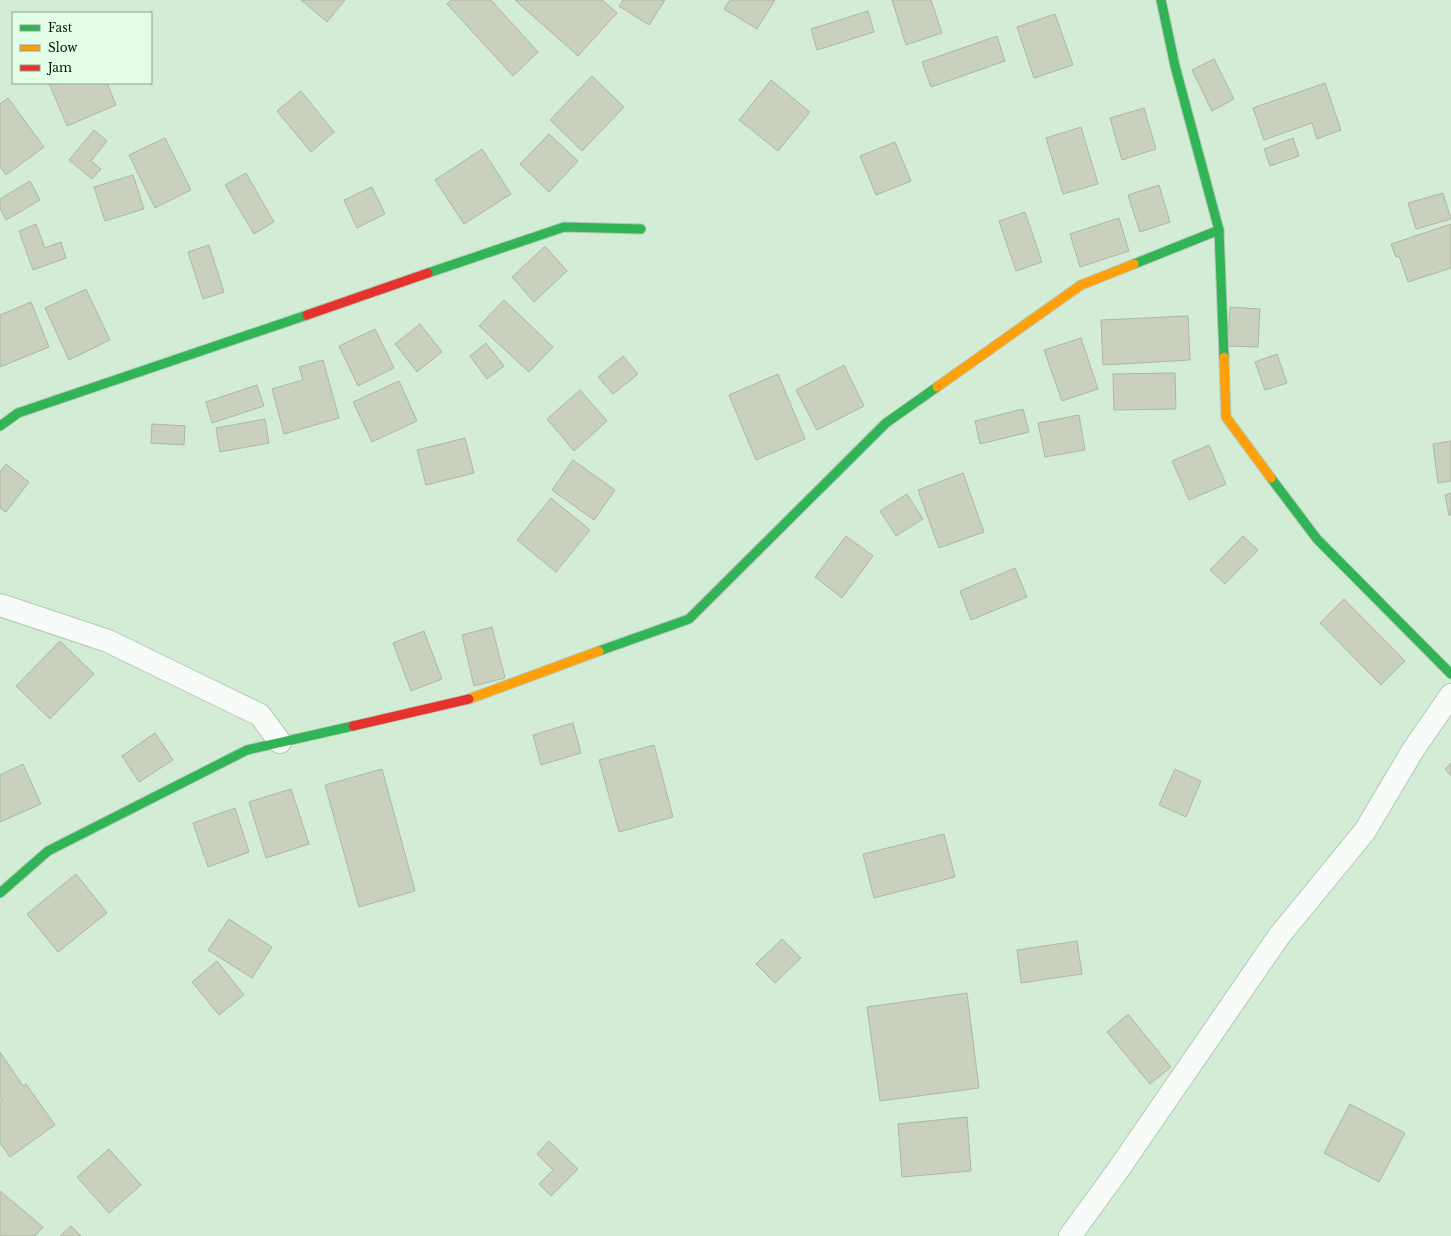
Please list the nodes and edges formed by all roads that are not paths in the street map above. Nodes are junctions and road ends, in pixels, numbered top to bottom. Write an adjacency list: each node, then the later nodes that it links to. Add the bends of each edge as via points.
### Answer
1 (1161, 0): 3 (street, via 1175,66)
2 (641, 229): 4 (street, via 564,227 18,413)
3 (1219, 230): 6 (street, via 1226,418 1317,539); 8 (street, via 1081,285 886,422 689,619 462,701)
4 (0, 426)
5 (0, 605): 8 (street, via 108,640 260,715)
6 (1451, 674)
7 (1451, 695): 10 (street, via 1413,750 1365,831 1279,936)
8 (280, 742): 9 (street, via 246,750 48,851)
9 (0, 893)
10 (1070, 1236)

